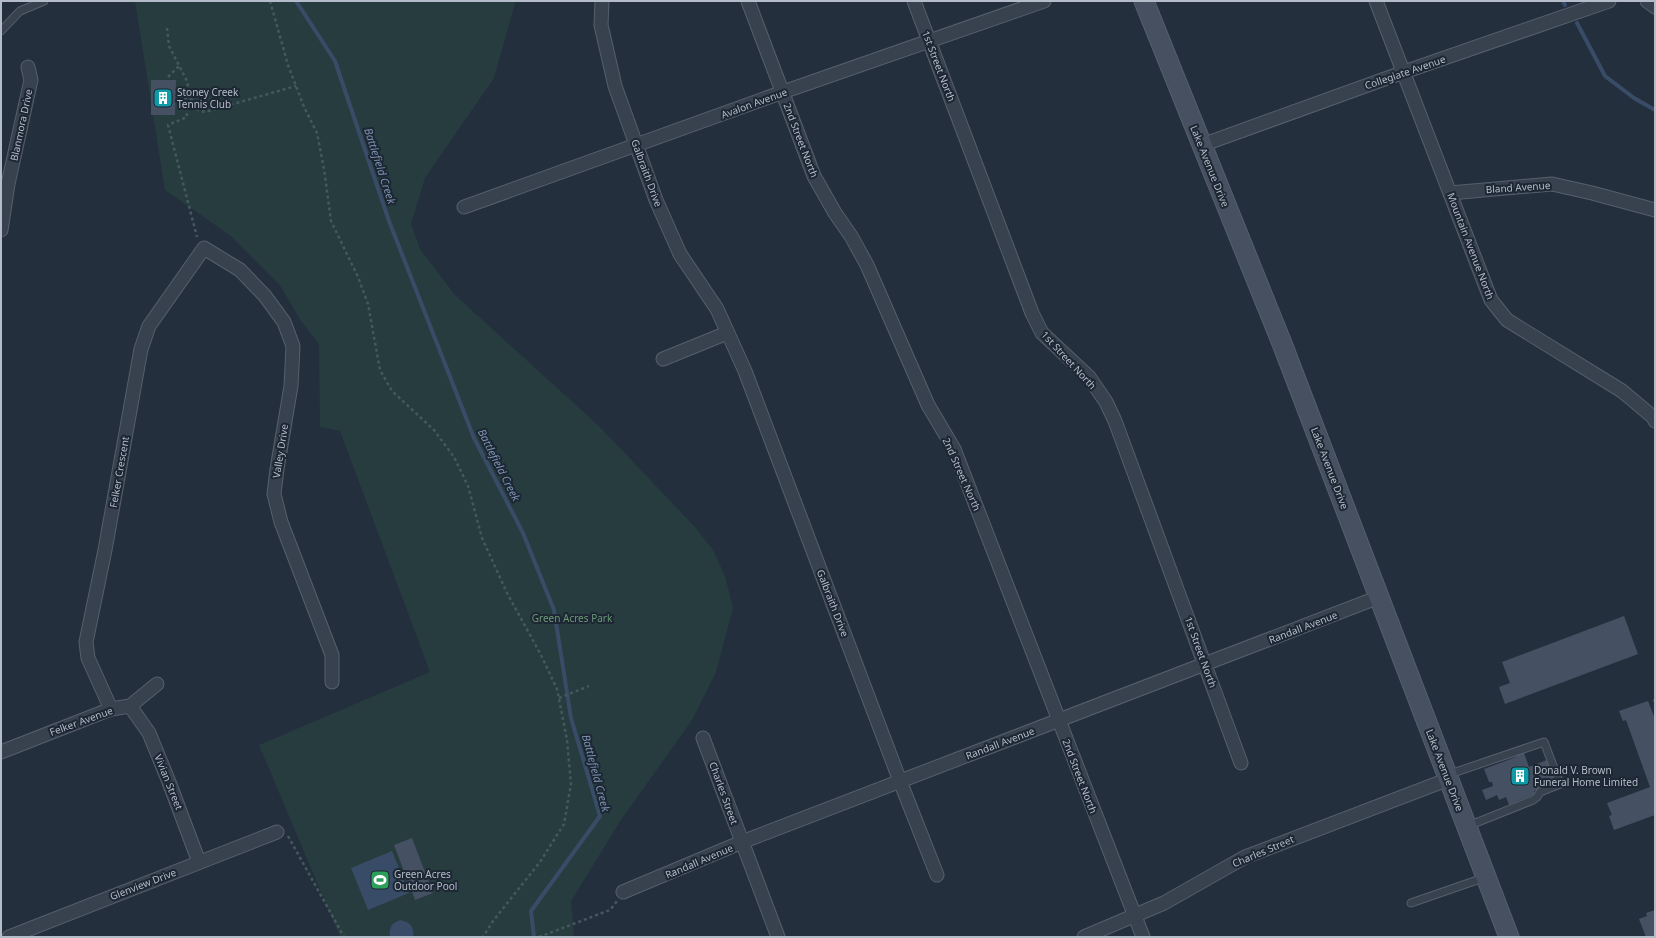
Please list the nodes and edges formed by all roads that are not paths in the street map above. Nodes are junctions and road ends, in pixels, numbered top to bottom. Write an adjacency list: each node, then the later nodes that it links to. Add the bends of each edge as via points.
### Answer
1 (44, 1): 11 (lane, via 20,11)
2 (602, 1): 16 (street, Galbraith Drive, via 601,25 613,79)
3 (748, 1): 15 (street, 2nd Street North)
4 (914, 1): 12 (street, 1st Street North)
5 (1044, 1): 12 (street, Avalon Avenue)
6 (1144, 1): 17 (street, Lake Avenue Drive)
7 (1376, 1): 14 (street, Mountain Avenue North)
8 (1609, 1): 14 (street, Collegiate Avenue)
9 (1647, 1): 10 (street)
10 (1655, 7)
11 (1, 31)
12 (929, 42): 15 (street, Avalon Avenue); 28 (street, 1st Street North, via 1032,312 1042,333 1089,378 1106,402)
13 (28, 67): 18 (street, Blanmora Drive, via 30,80)
14 (1404, 72): 17 (street, Collegiate Avenue); 19 (street, Mountain Avenue North)
15 (783, 92): 16 (street, Avalon Avenue); 33 (street, 2nd Street North, via 814,176 868,265 928,405 954,450)
16 (637, 145): 20 (street, Avalon Avenue); 24 (street, Galbraith Drive, via 656,200 680,254 717,309)
17 (1202, 145): 27 (street, Lake Avenue Drive, via 1283,346)
18 (5, 184): 22 (street, Blanmora Drive)
19 (1450, 193): 21 (street, Bland Avenue, via 1552,184 1592,192); 26 (street, Mountain Avenue North, via 1491,300 1507,320 1622,391)
20 (464, 208)
21 (1655, 210)
22 (1, 230)
23 (204, 248): 29 (street, Valley Drive, via 240,270 265,296 284,322 293,346 291,386 274,494 281,522 332,655); 32 (street, Felker Crescent, via 149,326 141,349 86,642 88,658)
24 (727, 333): 25 (street); 38 (street, Galbraith Drive, via 745,371)
25 (663, 359)
26 (1655, 421)
27 (1379, 598): 28 (street, Randall Avenue); 37 (street, Lake Avenue Drive)
28 (1206, 664): 33 (street, Randall Avenue); 36 (street, 1st Street North)
29 (332, 682)
30 (157, 684): 31 (street)
31 (130, 706): 32 (street, Felker Avenue); 42 (street, Vivian Street, via 148,733)
32 (111, 709): 35 (street, Felker Avenue)
33 (1059, 720): 38 (street, Randall Avenue); 47 (street, 2nd Street North)
34 (703, 738): 41 (street, Charles Street)
35 (1, 752)
36 (1242, 763)
37 (1448, 777): 39 (street, Lake Avenue Drive); 39 (lane, via 1544,742 1560,784 1540,792 1533,800); 47 (street, Charles Street, via 1245,857 1164,903)
38 (900, 781): 41 (street, Randall Avenue); 43 (street, Galbraith Drive)
39 (1467, 827): 44 (street, Lake Avenue Drive)
40 (277, 832): 42 (street, Glenview Drive)
41 (742, 842): 45 (street, Randall Avenue); 49 (street, Charles Street)
42 (199, 862): 48 (street, Glenview Drive)
43 (937, 875)
44 (1486, 877): 46 (lane); 52 (street, Lake Avenue Drive)
45 (623, 892)
46 (1411, 903)
47 (1135, 916): 50 (street, Charles Street); 51 (street, 2nd Street North)
48 (9, 937)
49 (778, 937)
50 (1084, 937)
51 (1143, 937)
52 (1509, 937)

